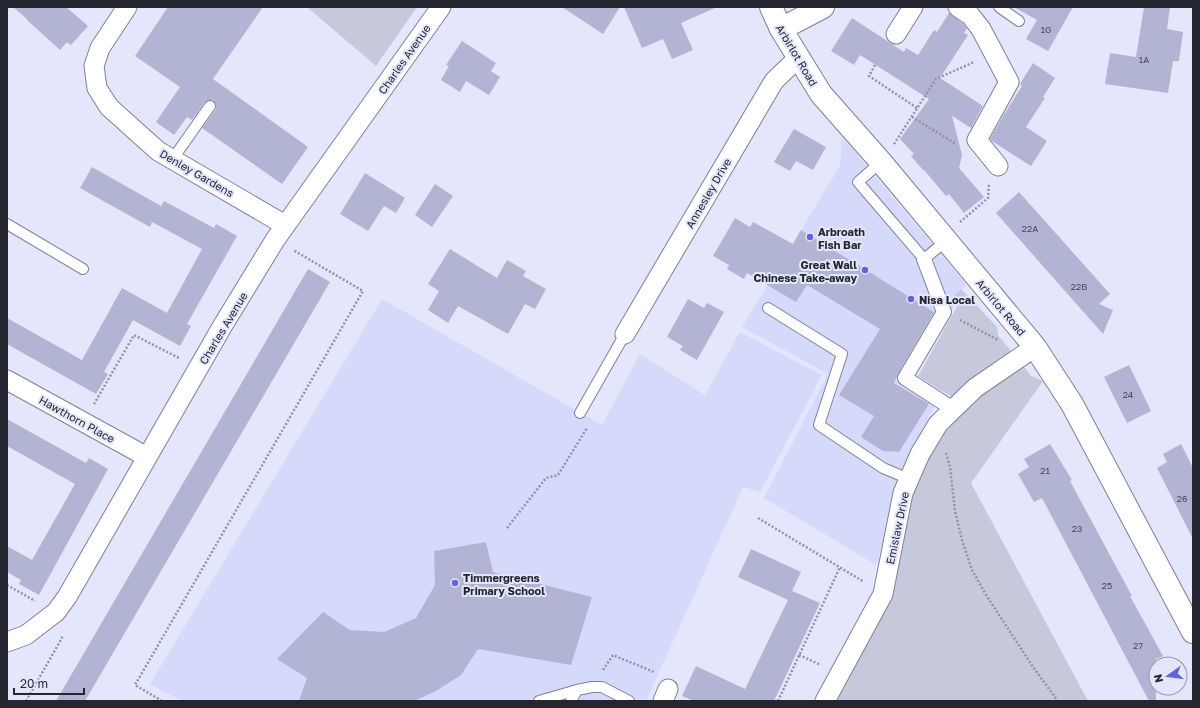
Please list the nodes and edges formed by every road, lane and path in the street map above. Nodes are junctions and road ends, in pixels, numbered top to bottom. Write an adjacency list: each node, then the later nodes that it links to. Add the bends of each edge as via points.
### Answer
1 (127, 7): 18 (street, Denley Gardens, via 100,48 94,66 97,88 109,107 158,151)
2 (441, 7): 22 (street, Charles Avenue)
3 (771, 7): 9 (main road, Arbirlot Road)
4 (823, 7): 9 (main road)
5 (913, 7): 10 (street)
6 (958, 7): 11 (street, via 970,15 981,29)
7 (999, 7): 8 (lane)
8 (1018, 21)
9 (781, 29): 12 (main road, Arbirlot Road)
10 (896, 34)
11 (994, 54): 15 (path, via 936,79); 17 (street, via 1009,82)
12 (798, 58): 19 (main road, Arbirlot Road, via 820,94); 28 (street, Annesley Drive, via 774,81)
13 (875, 65): 15 (path, via 869,76)
14 (210, 106): 18 (lane)
15 (917, 108): 16 (path)
16 (912, 117): 17 (path, via 965,150); 19 (path)
17 (977, 140): 20 (street)
18 (172, 160): 22 (street, Denley Gardens)
19 (881, 162): 23 (main road, Arbirlot Road); 24 (lane, via 858,182)
20 (996, 164): 23 (path, via 989,176 988,198)
21 (7, 224): 25 (lane)
22 (280, 232): 30 (street, Charles Avenue); 51 (path, via 363,291 135,685)
23 (944, 239): 24 (lane); 29 (main road, Arbirlot Road)
24 (924, 259): 27 (street)
25 (83, 269)
26 (768, 308): 38 (lane, via 842,354 819,425 883,468)
27 (944, 312): 29 (path, via 1008,346); 32 (street, via 905,378)
28 (625, 334): 33 (lane)
29 (1028, 352): 32 (street, Emislaw Drive, via 975,388); 45 (main road, Arbirlot Road, via 1072,404)
30 (199, 368): 34 (path, via 134,335); 37 (street, Charles Avenue)
31 (7, 380): 34 (street, Hawthorn Place)
32 (953, 408): 35 (street, Emislaw Drive)
33 (580, 413)
34 (84, 422): 37 (street, Hawthorn Place)
35 (938, 424): 38 (street, Emislaw Drive); 57 (path, via 950,467 955,511 972,570 1033,668)
36 (588, 426): 40 (path, via 558,475 546,478)
37 (147, 458): 44 (street, Charles Avenue)
38 (909, 479): 43 (street, Emislaw Drive, via 903,493)
39 (758, 518): 41 (path)
40 (508, 528)
41 (840, 567): 43 (path); 55 (path)
42 (7, 585): 44 (path)
43 (883, 594): 56 (street, Emislaw Drive)
44 (56, 612): 46 (street, Charles Avenue, via 26,635); 50 (path, via 62,638)
45 (1193, 632)
46 (7, 642)
47 (592, 687): 48 (lane); 49 (path, via 614,655 658,674); 54 (lane, via 602,687)
48 (577, 690): 52 (lane); 53 (lane)
49 (666, 695)
50 (26, 701)
51 (162, 701)
52 (539, 701)
53 (571, 701)
54 (629, 701)
55 (778, 701)
56 (825, 701)
57 (1058, 701)

